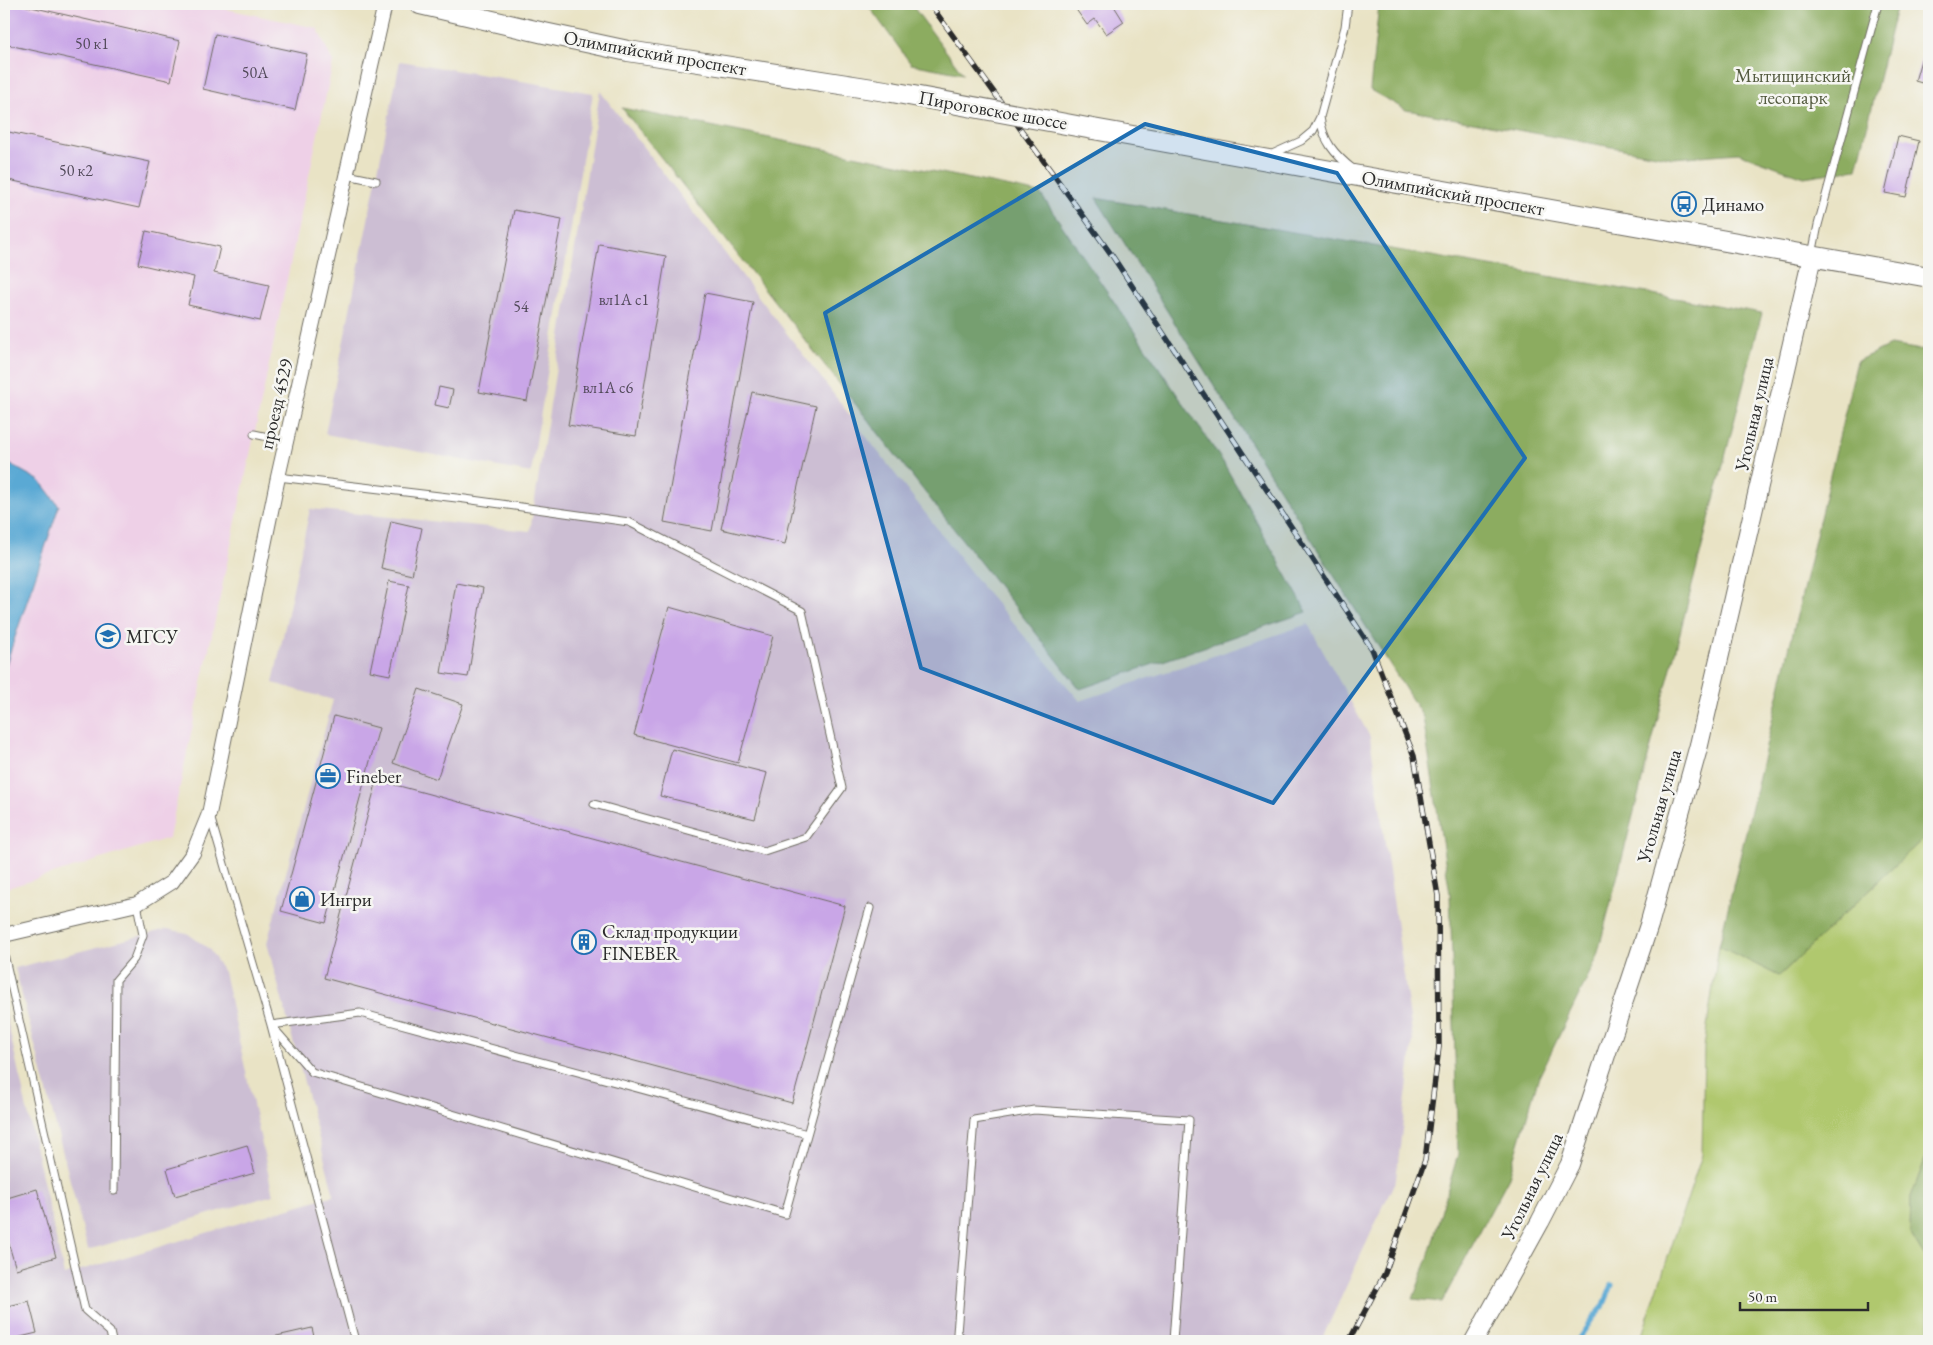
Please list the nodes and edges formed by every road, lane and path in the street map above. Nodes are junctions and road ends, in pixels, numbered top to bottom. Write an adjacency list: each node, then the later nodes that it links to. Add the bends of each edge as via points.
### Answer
1 (385, 4): 9 (street, проезд 4529)
2 (420, 4): 5 (main road, Олимпийский проспект, via 628,50)
3 (1348, 4): 6 (lane, via 1345,27)
4 (1878, 4): 12 (lane)
5 (892, 92): 7 (main road, Пироговское шоссе, bridge)
6 (1320, 117): 8 (lane, via 1301,141); 10 (lane, via 1322,132 1332,149)
7 (1093, 128): 8 (main road, Олимпийский проспект)
8 (1261, 158): 10 (main road, Олимпийский проспект)
9 (347, 175): 11 (lane); 15 (street, проезд 4529)
10 (1362, 176): 12 (main road, Олимпийский проспект)
11 (376, 181)
12 (1812, 257): 13 (main road); 30 (street, Угольная улица, via 1699,745 1649,925 1570,1164)
13 (1929, 277)
14 (254, 434): 15 (lane)
15 (287, 441): 16 (street, проезд 4529)
16 (278, 477): 17 (lane, via 628,522 802,611 842,788 806,837 764,851); 18 (street, проезд 4529)
17 (594, 804)
18 (209, 814): 19 (street, проезд 4529, via 193,853 172,882); 23 (lane)
19 (137, 904): 21 (street, проезд 4529); 25 (lane, via 142,935 134,959 116,980)
20 (870, 908): 24 (lane)
21 (4, 935)
22 (4, 954): 26 (lane, via 85,1310 110,1332)
23 (271, 1025): 24 (lane, via 360,1013); 24 (lane, via 312,1072 785,1214); 27 (lane)
24 (807, 1134)
25 (114, 1191)
26 (112, 1341)
27 (355, 1341)
28 (965, 1341): 29 (lane, via 957,1333 974,1120 1034,1110 1189,1120)
29 (1173, 1341)
30 (1474, 1341)

